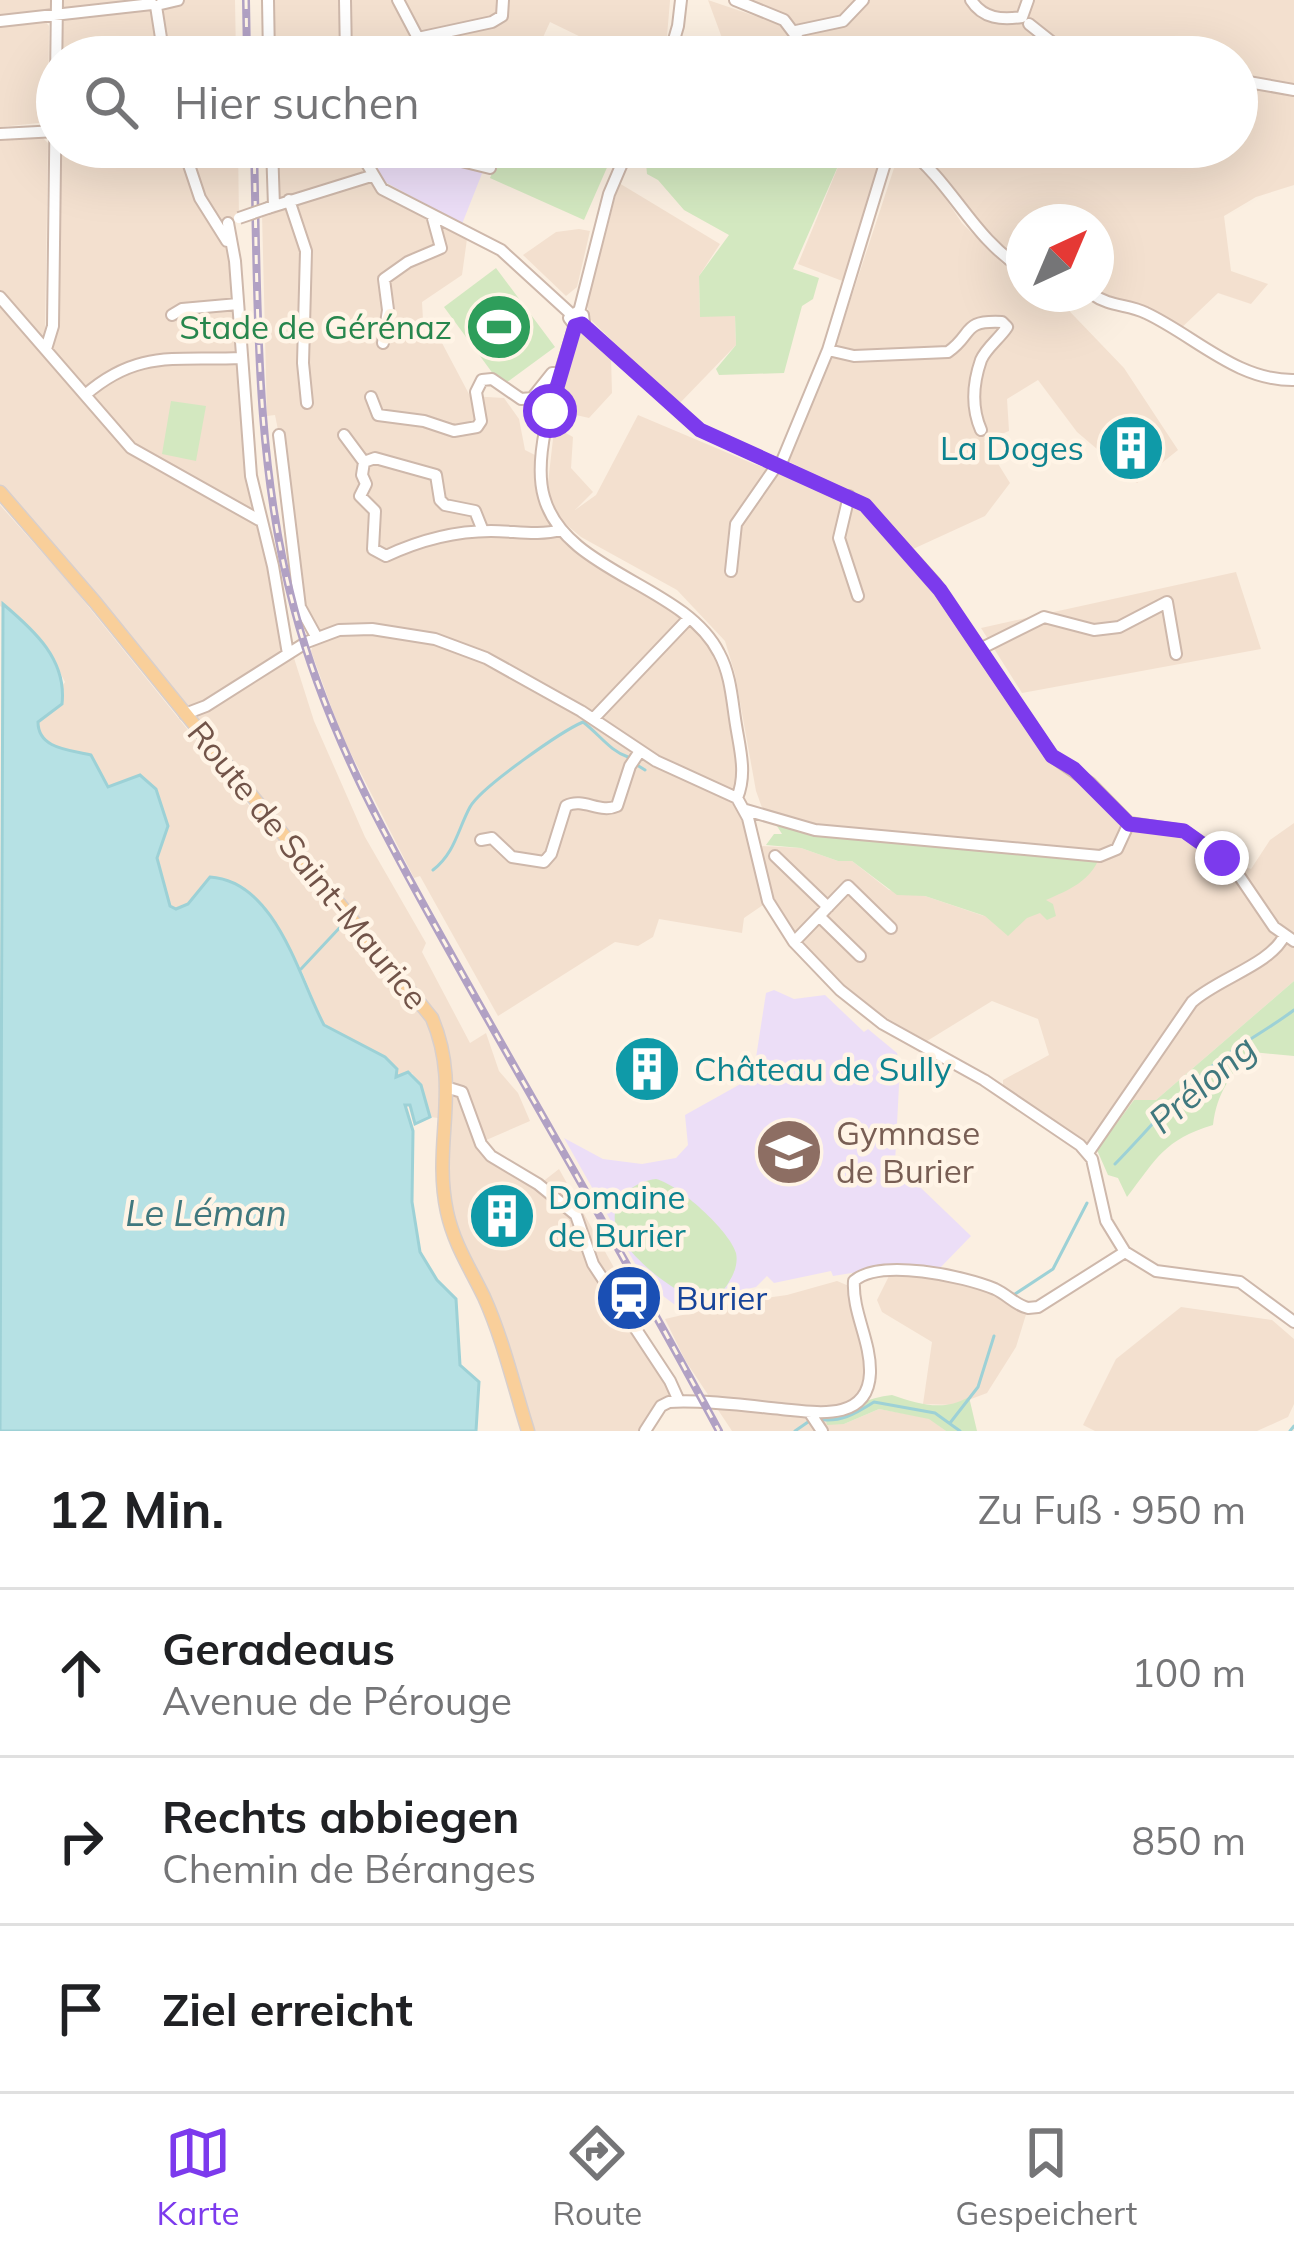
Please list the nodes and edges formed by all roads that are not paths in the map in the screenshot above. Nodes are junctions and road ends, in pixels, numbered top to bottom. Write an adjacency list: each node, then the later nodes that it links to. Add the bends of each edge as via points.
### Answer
1 (178, 0): 10 (street)
2 (268, 0): 18 (street)
3 (345, 0): 19 (street)
4 (398, 0): 20 (street)
5 (681, 0): 22 (street)
6 (735, 0): 15 (street)
7 (863, 0): 15 (street, via 843,21)
8 (971, 0): 9 (street, via 998,19 1022,16)
9 (1028, 0)
10 (153, 2): 11 (street); 17 (street)
11 (57, 6): 13 (street); 16 (street)
12 (504, 6): 21 (street, via 492,22)
13 (0, 21)
14 (1029, 24): 24 (street)
15 (796, 31): 23 (street)
16 (57, 36)
17 (160, 36)
18 (269, 36)
19 (346, 36)
20 (417, 36)
21 (429, 36)
22 (675, 36)
23 (799, 36)
24 (1044, 36)
25 (1258, 84): 26 (street)
26 (1294, 91)
27 (36, 132): 28 (street)
28 (0, 134)
29 (55, 168): 48 (street)
30 (189, 168): 40 (street)
31 (272, 168): 38 (street)
32 (367, 168): 36 (street)
33 (620, 168): 46 (street)
34 (884, 168): 49 (street)
35 (932, 168): 41 (street)
36 (371, 176): 37 (street); 39 (street)
37 (289, 200): 38 (street); 55 (street, via 306,251)
38 (271, 207): 40 (street, bridge)
39 (432, 215): 46 (street, via 501,250); 47 (street, via 441,248 384,279)
40 (227, 221): 43 (street)
41 (1006, 255)
42 (0, 297): 48 (street)
43 (238, 304): 45 (street); 50 (street)
44 (1114, 305): 52 (street, via 1154,316 1256,375)
45 (172, 315)
46 (577, 319): 51 (street); 60 (street, via 700,430)
47 (383, 343)
48 (46, 349): 53 (street)
49 (828, 350): 56 (street, via 948,352 978,320 1002,322 1007,327 982,358 974,389); 60 (street)
50 (241, 358): 53 (street, via 146,361 122,367); 63 (street)
51 (561, 373): 54 (street, via 521,399 482,380 481,421 467,430 378,415); 64 (street, via 541,485)
52 (1294, 380)
53 (85, 395): 63 (street, via 146,459)
54 (370, 398)
55 (307, 403)
56 (981, 430)
57 (279, 435): 69 (street, via 300,607)
58 (344, 435): 59 (street)
59 (364, 462): 65 (street, via 436,475 440,500 475,511); 65 (street, via 360,496 375,512 378,553)
60 (778, 466): 62 (street); 66 (street, via 736,524)
61 (0, 492): 73 (main road, Route de Saint-Maurice)
62 (848, 496): 67 (street, via 839,538); 70 (street, via 908,549)
63 (259, 520): 71 (street)
64 (560, 530): 65 (street); 68 (street)
65 (483, 531)
66 (730, 571)
67 (858, 596)
68 (689, 618): 74 (street); 76 (street, via 718,652 730,684 742,768)
69 (316, 638): 71 (street); 74 (street, via 357,628 454,644)
70 (982, 648): 72 (street, via 1044,617 1094,630 1119,627 1167,602); 78 (street, via 1052,756)
71 (288, 654): 73 (street)
72 (1176, 654)
73 (188, 718): 86 (main road, Route de Saint-Maurice, via 418,996 438,1031)
74 (593, 719): 75 (street)
75 (640, 751): 76 (street); 79 (street, via 617,806 566,806 544,862)
76 (737, 797): 77 (street)
77 (746, 810): 78 (street, via 815,830 1100,856 1117,849); 84 (street, via 768,901)
78 (1129, 824): 83 (street, via 1184,831 1240,877)
79 (481, 840)
80 (775, 856): 81 (street)
81 (823, 911): 82 (street, via 848,886); 84 (street); 85 (street)
82 (891, 928)
83 (1289, 938): 87 (street, via 1192,1002)
84 (794, 942): 87 (street, via 868,1013)
85 (860, 956)
86 (449, 1088): 90 (street, via 464,1095 491,1156 580,1220 593,1264); 92 (main road, Route de Saint-Maurice, via 447,1210)
87 (1088, 1153): 88 (street, via 1106,1221)
88 (1125, 1252): 89 (street, via 1156,1270 1240,1282); 91 (street, via 1028,1309 950,1276 862,1274 853,1286 868,1385 848,1408)
89 (1294, 1322)
90 (679, 1401): 91 (street); 93 (street, via 661,1406)
91 (816, 1422)
92 (528, 1431)
93 (645, 1431)

